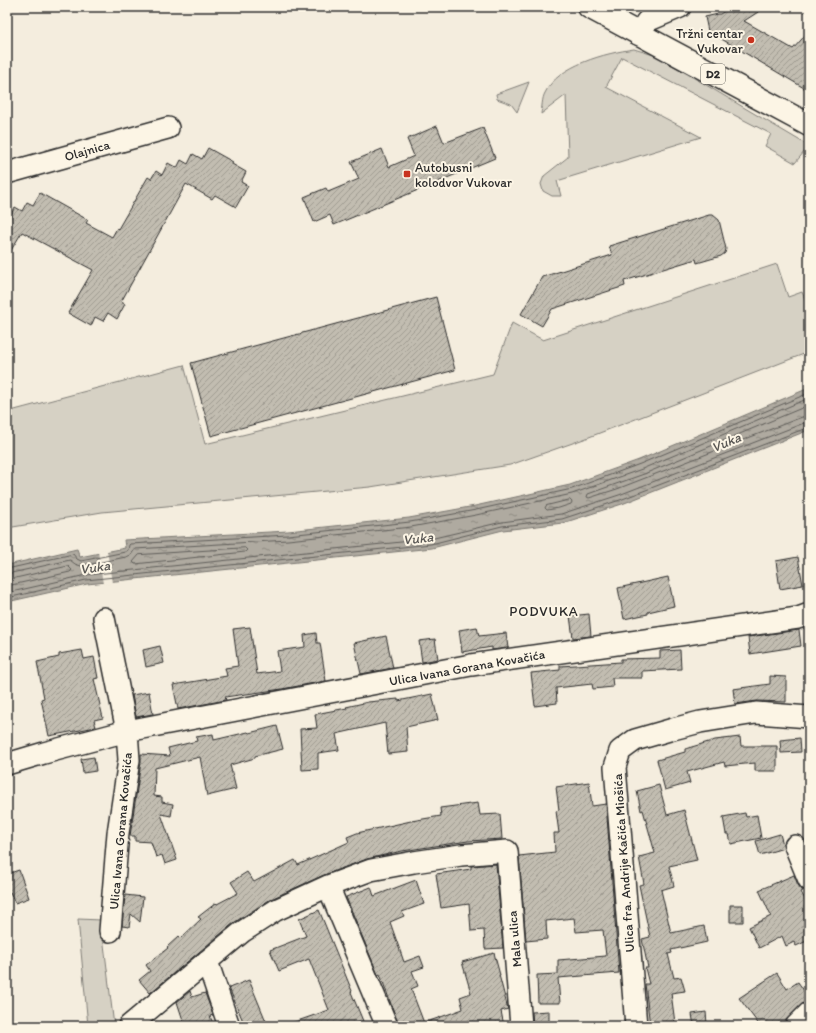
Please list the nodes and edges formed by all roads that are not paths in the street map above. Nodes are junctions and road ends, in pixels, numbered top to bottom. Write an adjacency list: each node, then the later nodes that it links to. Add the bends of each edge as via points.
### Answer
1 (589, 7): 3 (main road, D2)
2 (675, 8): 3 (street, via 647,22)
3 (638, 34): 4 (main road, D2)
4 (809, 125)
5 (168, 128): 6 (street, Olajnica)
6 (7, 173)
7 (809, 614): 10 (street, Ulica Ivana Gorana Kovačića, via 798,618 471,665)
8 (104, 618): 10 (street, Ulica Ivana Gorana Kovačića)
9 (809, 717): 22 (street, Ulica fra. Andrije Kačića Miošića, via 756,713 700,722 635,740 620,751 616,767)
10 (127, 731): 11 (street, Ulica Ivana Gorana Kovačića); 15 (street, Ulica Ivana Gorana Kovačića, via 128,760 118,833)
11 (7, 764)
12 (795, 846): 13 (street)
13 (809, 880)
14 (328, 886): 16 (street, via 269,915 242,932); 20 (street); 21 (street, Mala ulica, via 371,870 461,855 507,851)
15 (110, 931)
16 (207, 961): 18 (street); 19 (street)
17 (809, 1013): 23 (street)
18 (129, 1026)
19 (229, 1026)
20 (387, 1026)
21 (521, 1026)
22 (636, 1026)
23 (796, 1026)

